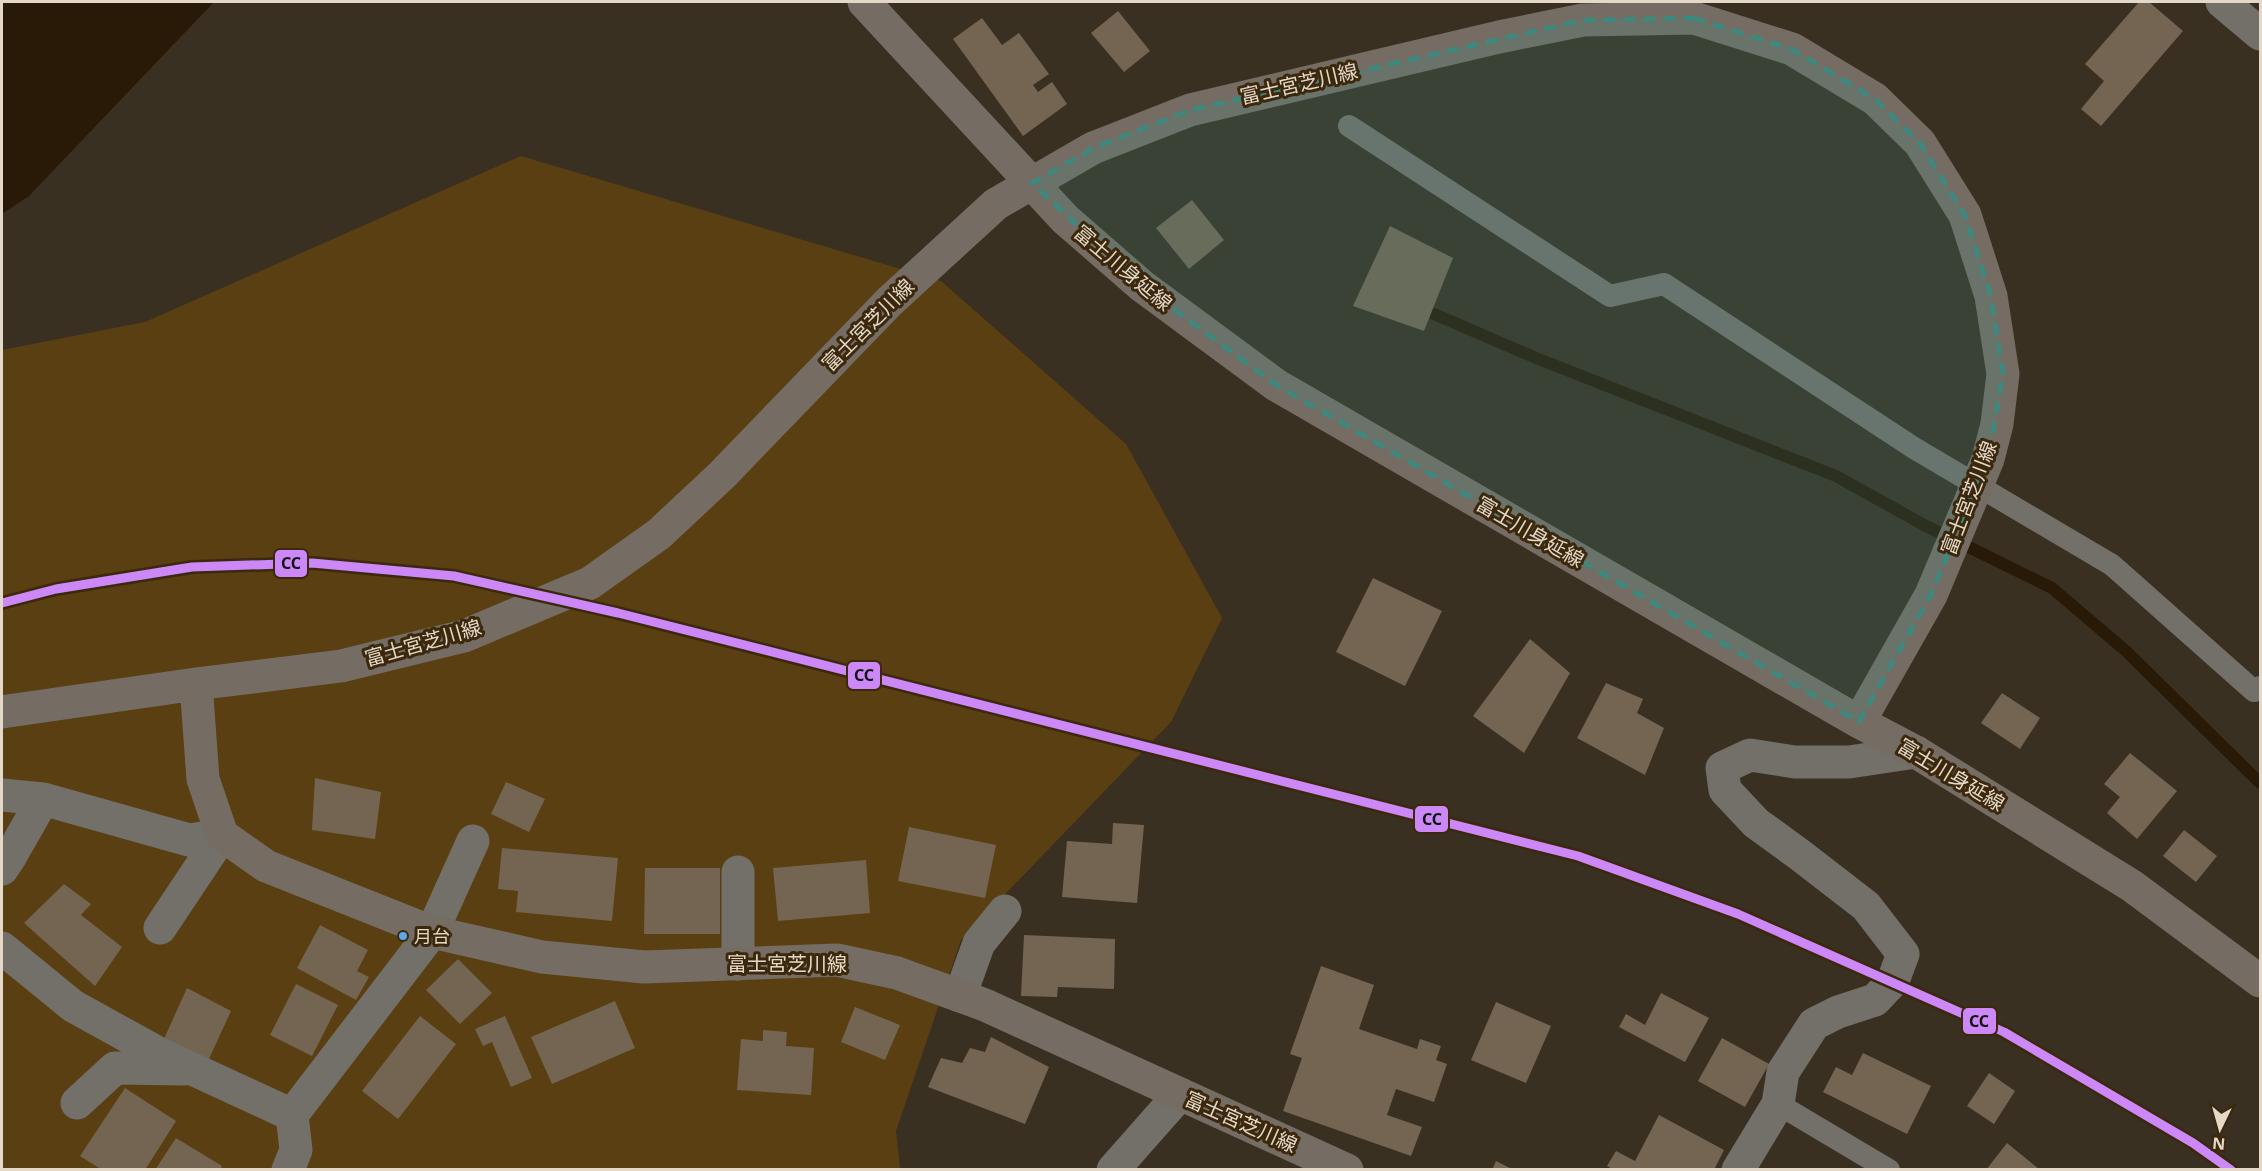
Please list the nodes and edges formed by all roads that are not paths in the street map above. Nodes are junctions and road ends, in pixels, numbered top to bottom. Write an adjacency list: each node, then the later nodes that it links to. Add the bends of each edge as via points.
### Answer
1 (864, 2): 8 (main road, 富士川身延線, via 1065,219 1142,286 1275,385)
2 (2222, 2): 3 (street)
3 (2260, 34)
4 (1349, 126): 6 (lane, via 1610,296 1664,284 1914,448 2112,565 2254,691)
5 (196, 684): 7 (main road, 富士宮芝川線); 8 (main road, 富士宮芝川線, via 341,666 464,636 590,583 659,534 722,475 889,302 996,204 1093,148 1191,110 1499,37 1583,20 1694,18 1792,49 1875,99 1920,143 1965,215 1991,296 2004,374 1988,459 1931,595); 12 (main road, via 203,779)
6 (2260, 687)
7 (2, 712)
8 (1859, 722): 9 (main road, 富士川身延線)
9 (1916, 752): 21 (main road, 富士川身延線, via 2132,886); 26 (street, via 1849,762 1795,762 1750,755 1722,768 1725,790 1756,823 1866,906 1903,954 1893,981 1875,1000 1814,1024 1783,1072)
10 (2, 795): 11 (street)
11 (43, 799): 12 (street, via 189,840); 14 (street)
12 (222, 835): 17 (street); 18 (main road, 富士宮芝川線, via 266,866)
13 (473, 841): 18 (street)
14 (2, 869)
15 (738, 872): 20 (street)
16 (1005, 911): 22 (street, via 979,943)
17 (160, 928)
18 (432, 932): 20 (main road, 富士宮芝川線, via 542,957 644,967); 27 (street)
19 (2, 948): 23 (street, via 74,1006)
20 (738, 964): 22 (main road, 富士宮芝川線, via 837,960 897,973)
21 (2260, 981)
22 (960, 996): 24 (main road, 富士宮芝川線)
23 (193, 1069): 25 (street, via 115,1068); 27 (street)
24 (1180, 1094): 29 (street); 30 (main road, 富士宮芝川線)
25 (77, 1103)
26 (1778, 1104): 31 (street); 32 (lane)
27 (292, 1115): 28 (street, via 296,1150)
28 (288, 1170)
29 (1113, 1170)
30 (1347, 1170)
31 (1738, 1170)
32 (1889, 1170)

